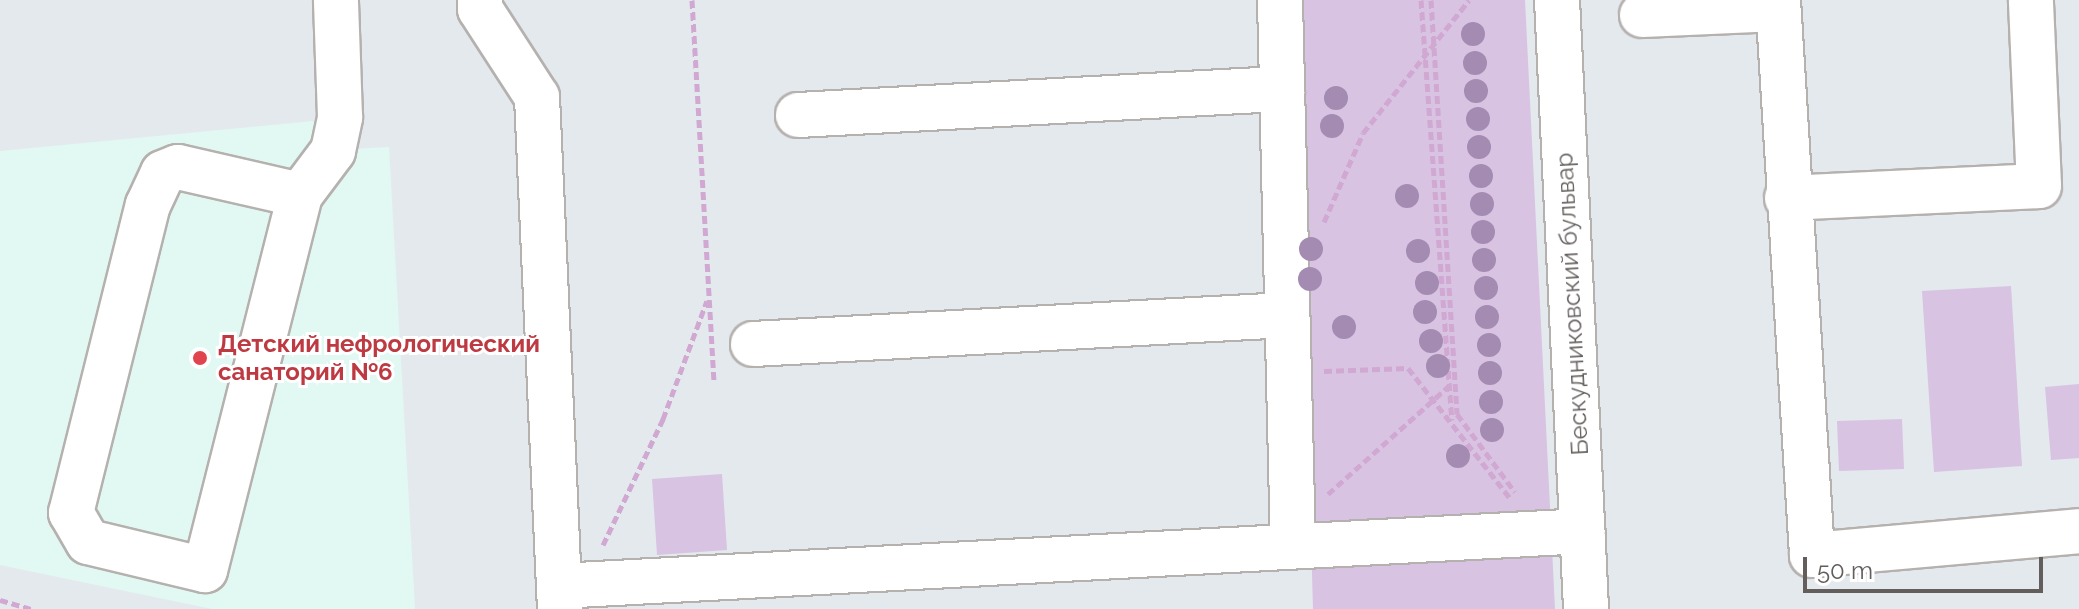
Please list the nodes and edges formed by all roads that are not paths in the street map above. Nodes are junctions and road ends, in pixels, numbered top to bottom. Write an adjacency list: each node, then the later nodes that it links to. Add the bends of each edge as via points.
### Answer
1 (336, 0): 10 (street, via 340,117 333,151)
2 (480, 0): 17 (street, via 480,9 537,97)
3 (1280, 0): 8 (street)
4 (1557, 0): 14 (street, Бескудниковский бульвар)
5 (2031, 0): 11 (street, via 2039,186)
6 (1778, 5): 7 (street); 11 (street)
7 (1642, 15)
8 (1282, 89): 9 (street); 12 (street)
9 (798, 115)
10 (300, 195): 10 (street, via 202,170 178,167 163,173 148,205 71,513 88,542 205,570)
11 (1787, 198): 15 (street, via 1812,555)
12 (1286, 315): 13 (street); 16 (street)
13 (753, 344)
14 (1583, 531): 16 (street); 18 (street, Бескудниковский бульвар)
15 (2079, 531)
16 (1292, 537): 17 (street)
17 (568, 593)
18 (1586, 609)

